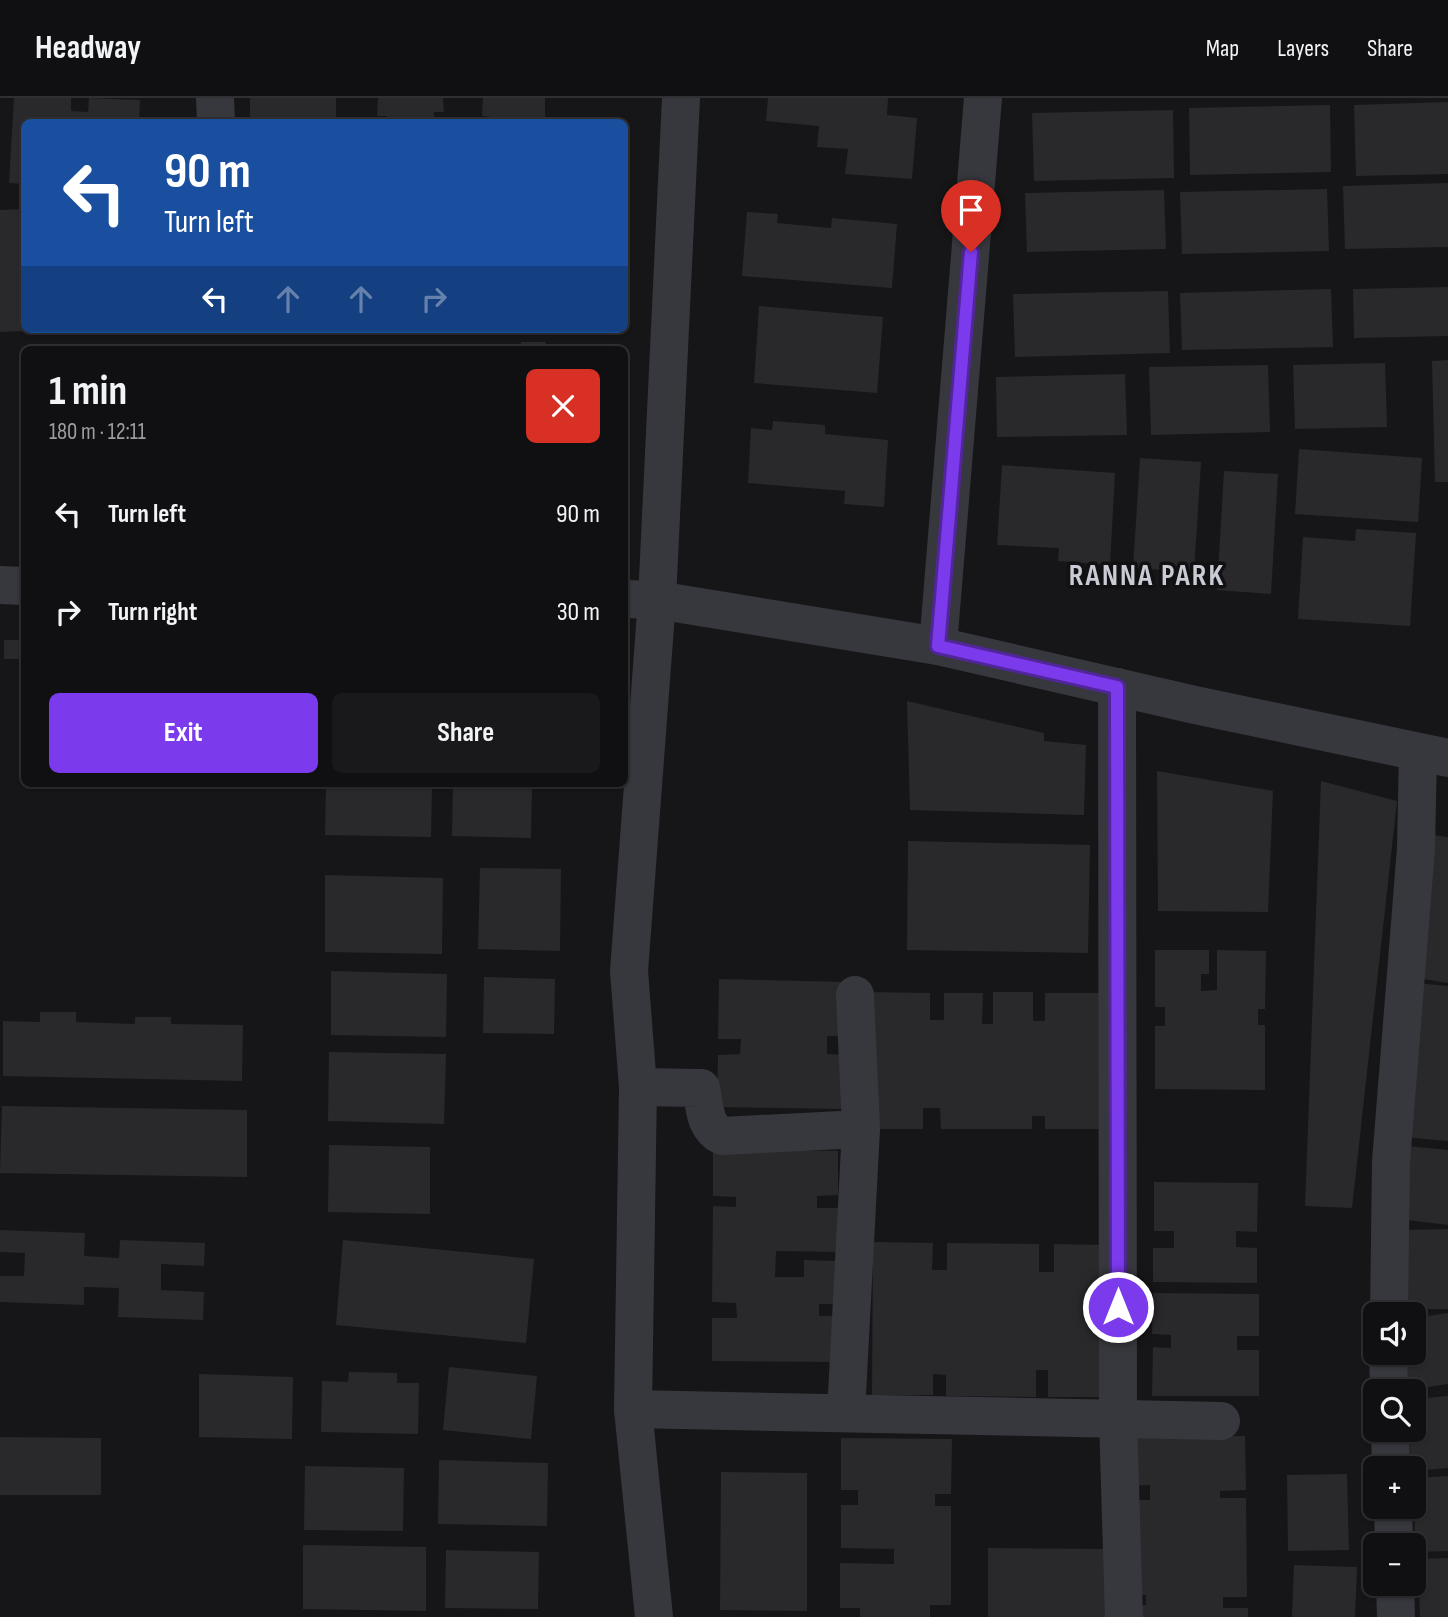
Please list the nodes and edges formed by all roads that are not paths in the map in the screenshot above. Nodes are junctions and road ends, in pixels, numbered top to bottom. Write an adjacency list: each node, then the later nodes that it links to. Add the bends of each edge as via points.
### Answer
1 (215, 98): 4 (street)
2 (681, 98): 7 (street)
3 (983, 98): 8 (street)
4 (216, 119)
5 (0, 585): 6 (street)
6 (21, 586)
7 (641, 600): 8 (street); 12 (street, via 629,971)
8 (938, 646): 9 (street)
9 (1117, 687): 10 (street); 17 (street)
10 (1433, 755): 14 (street, via 1416,848 1391,1162)
11 (855, 995): 13 (street)
12 (638, 1087): 13 (street, via 701,1088 709,1125 722,1136); 15 (street)
13 (861, 1129): 16 (street)
14 (1389, 1302)
15 (633, 1409): 16 (street); 20 (street)
16 (846, 1413): 17 (street)
17 (1118, 1419): 18 (street); 21 (street)
18 (1221, 1421)
19 (1395, 1596): 22 (street)
20 (654, 1617)
21 (1124, 1617)
22 (1396, 1617)

